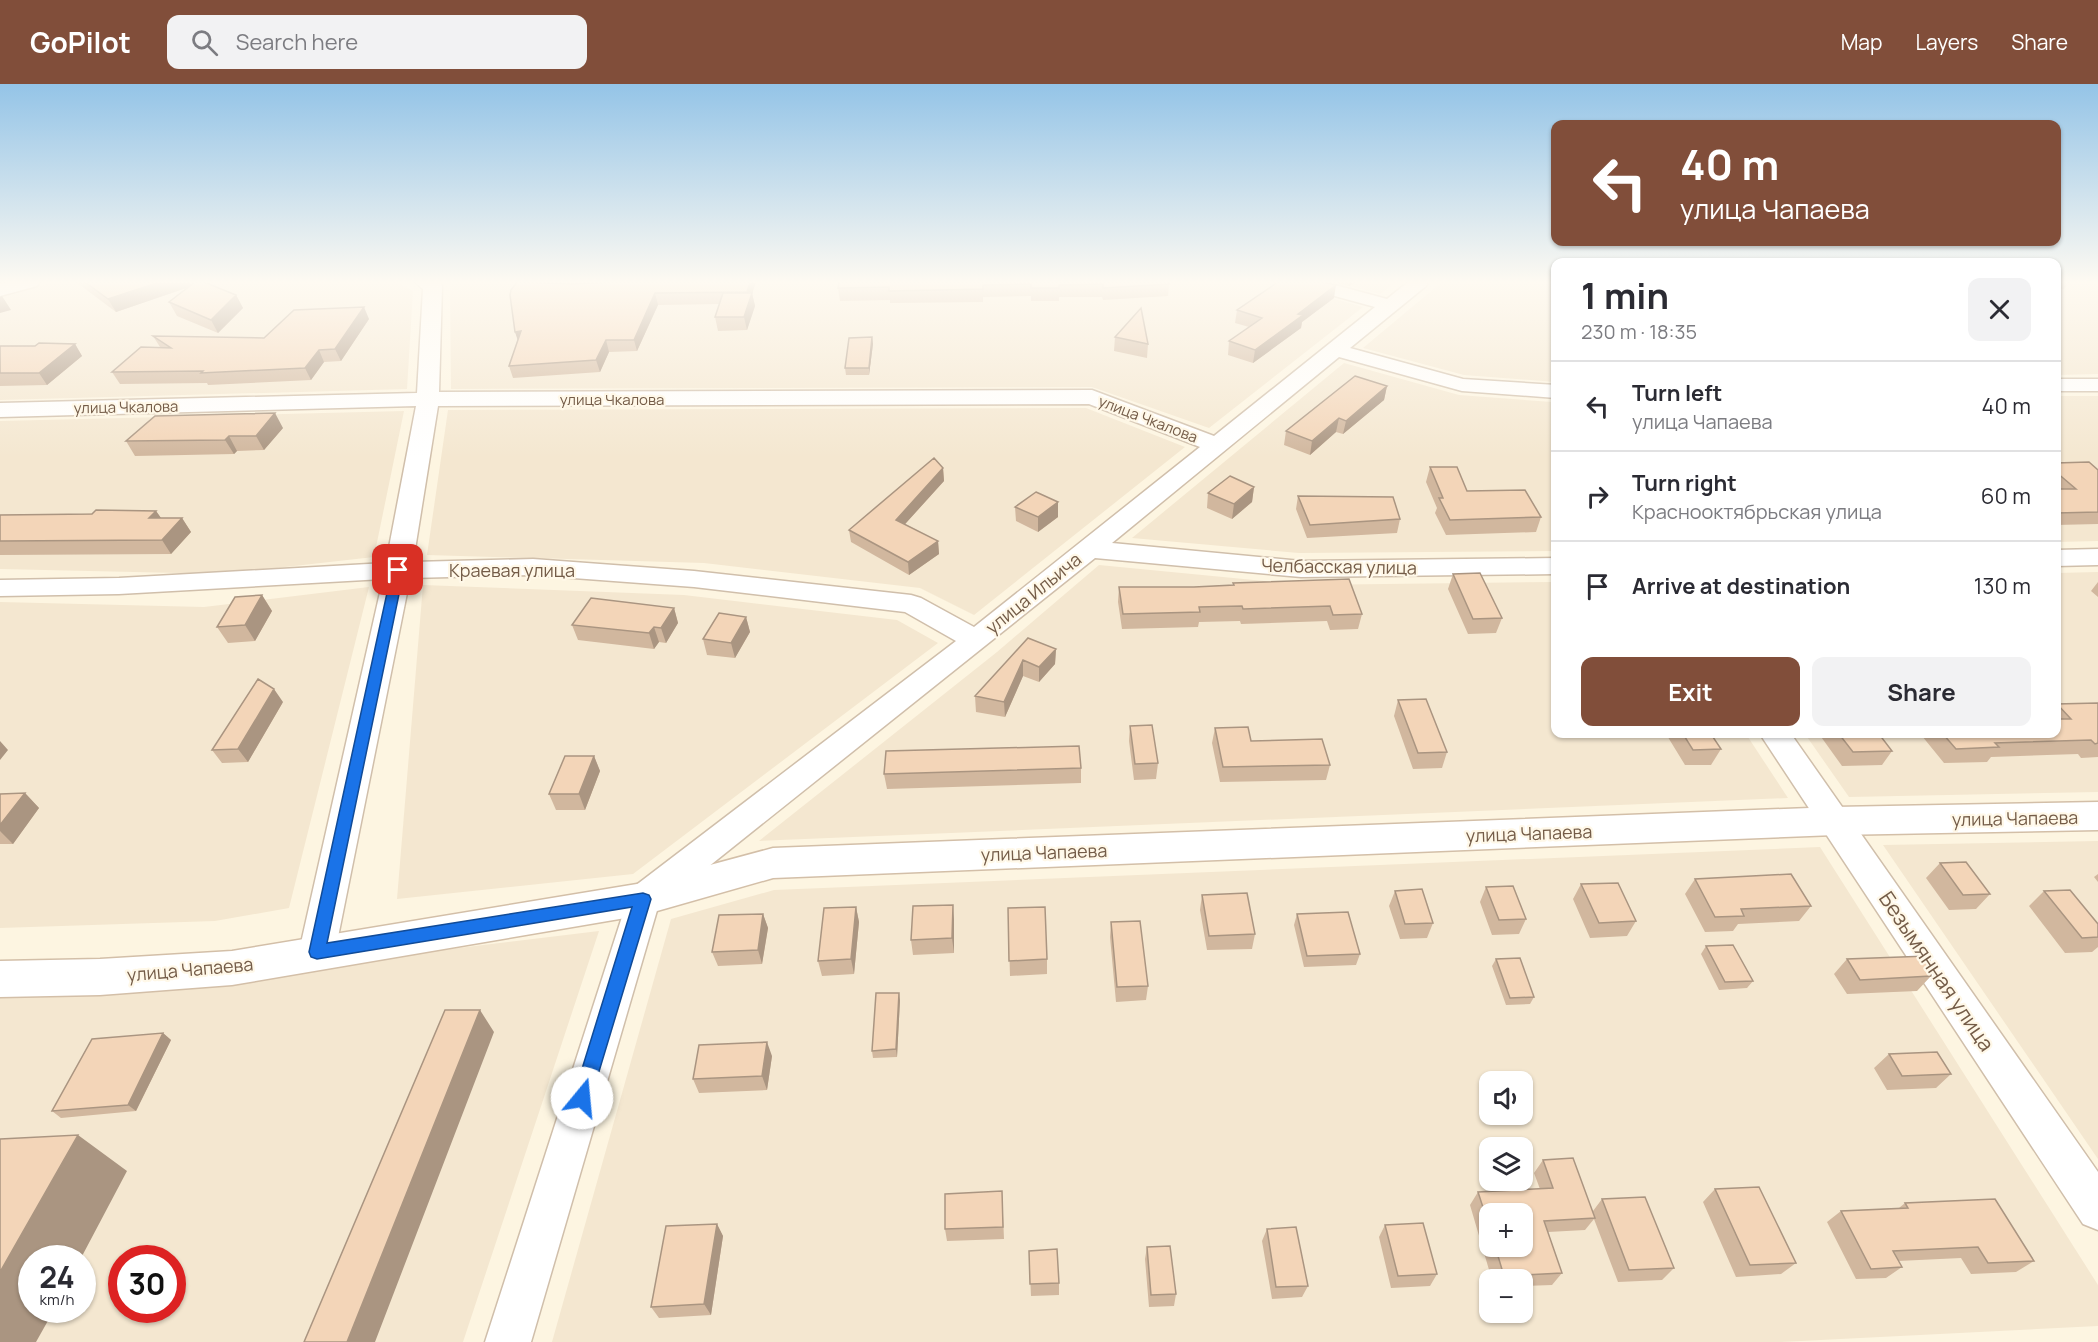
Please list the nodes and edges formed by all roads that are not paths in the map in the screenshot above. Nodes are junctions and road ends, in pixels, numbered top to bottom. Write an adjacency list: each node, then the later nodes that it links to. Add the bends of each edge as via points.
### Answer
1 (428, 341): 7 (street)
2 (1346, 341): 3 (street, улица Ильича)
3 (1335, 350): 6 (street, via 1461,385); 9 (street, улица Ильича)
4 (2098, 385): 5 (street)
5 (2061, 386)
6 (1551, 392)
7 (428, 399): 8 (street, улица Чкалова); 9 (street, улица Чкалова, via 1092,397); 14 (street)
8 (0, 410)
9 (1216, 445): 10 (street, улица Ильича)
10 (1087, 549): 13 (street, Челбасская улица, via 1301,569); 16 (street, улица Ильича)
11 (2098, 557): 12 (street)
12 (2061, 558)
13 (1551, 566)
14 (398, 570): 15 (street, Краевая улица, via 119,586); 16 (street, Краевая улица, via 533,567 694,579 910,604); 21 (street)
15 (0, 588)
16 (976, 640): 20 (street, улица Ильича)
17 (1778, 738): 19 (street, Безымянная улица)
18 (2098, 816): 19 (main road, улица Чапаева)
19 (1835, 821): 20 (main road, улица Чапаева, via 772,863); 23 (street, Безымянная улица)
20 (643, 899): 21 (main road, улица Чапаева); 24 (street)
21 (317, 952): 22 (main road, улица Чапаева, via 232,968)
22 (0, 979)
23 (2098, 1209)
24 (507, 1342)

